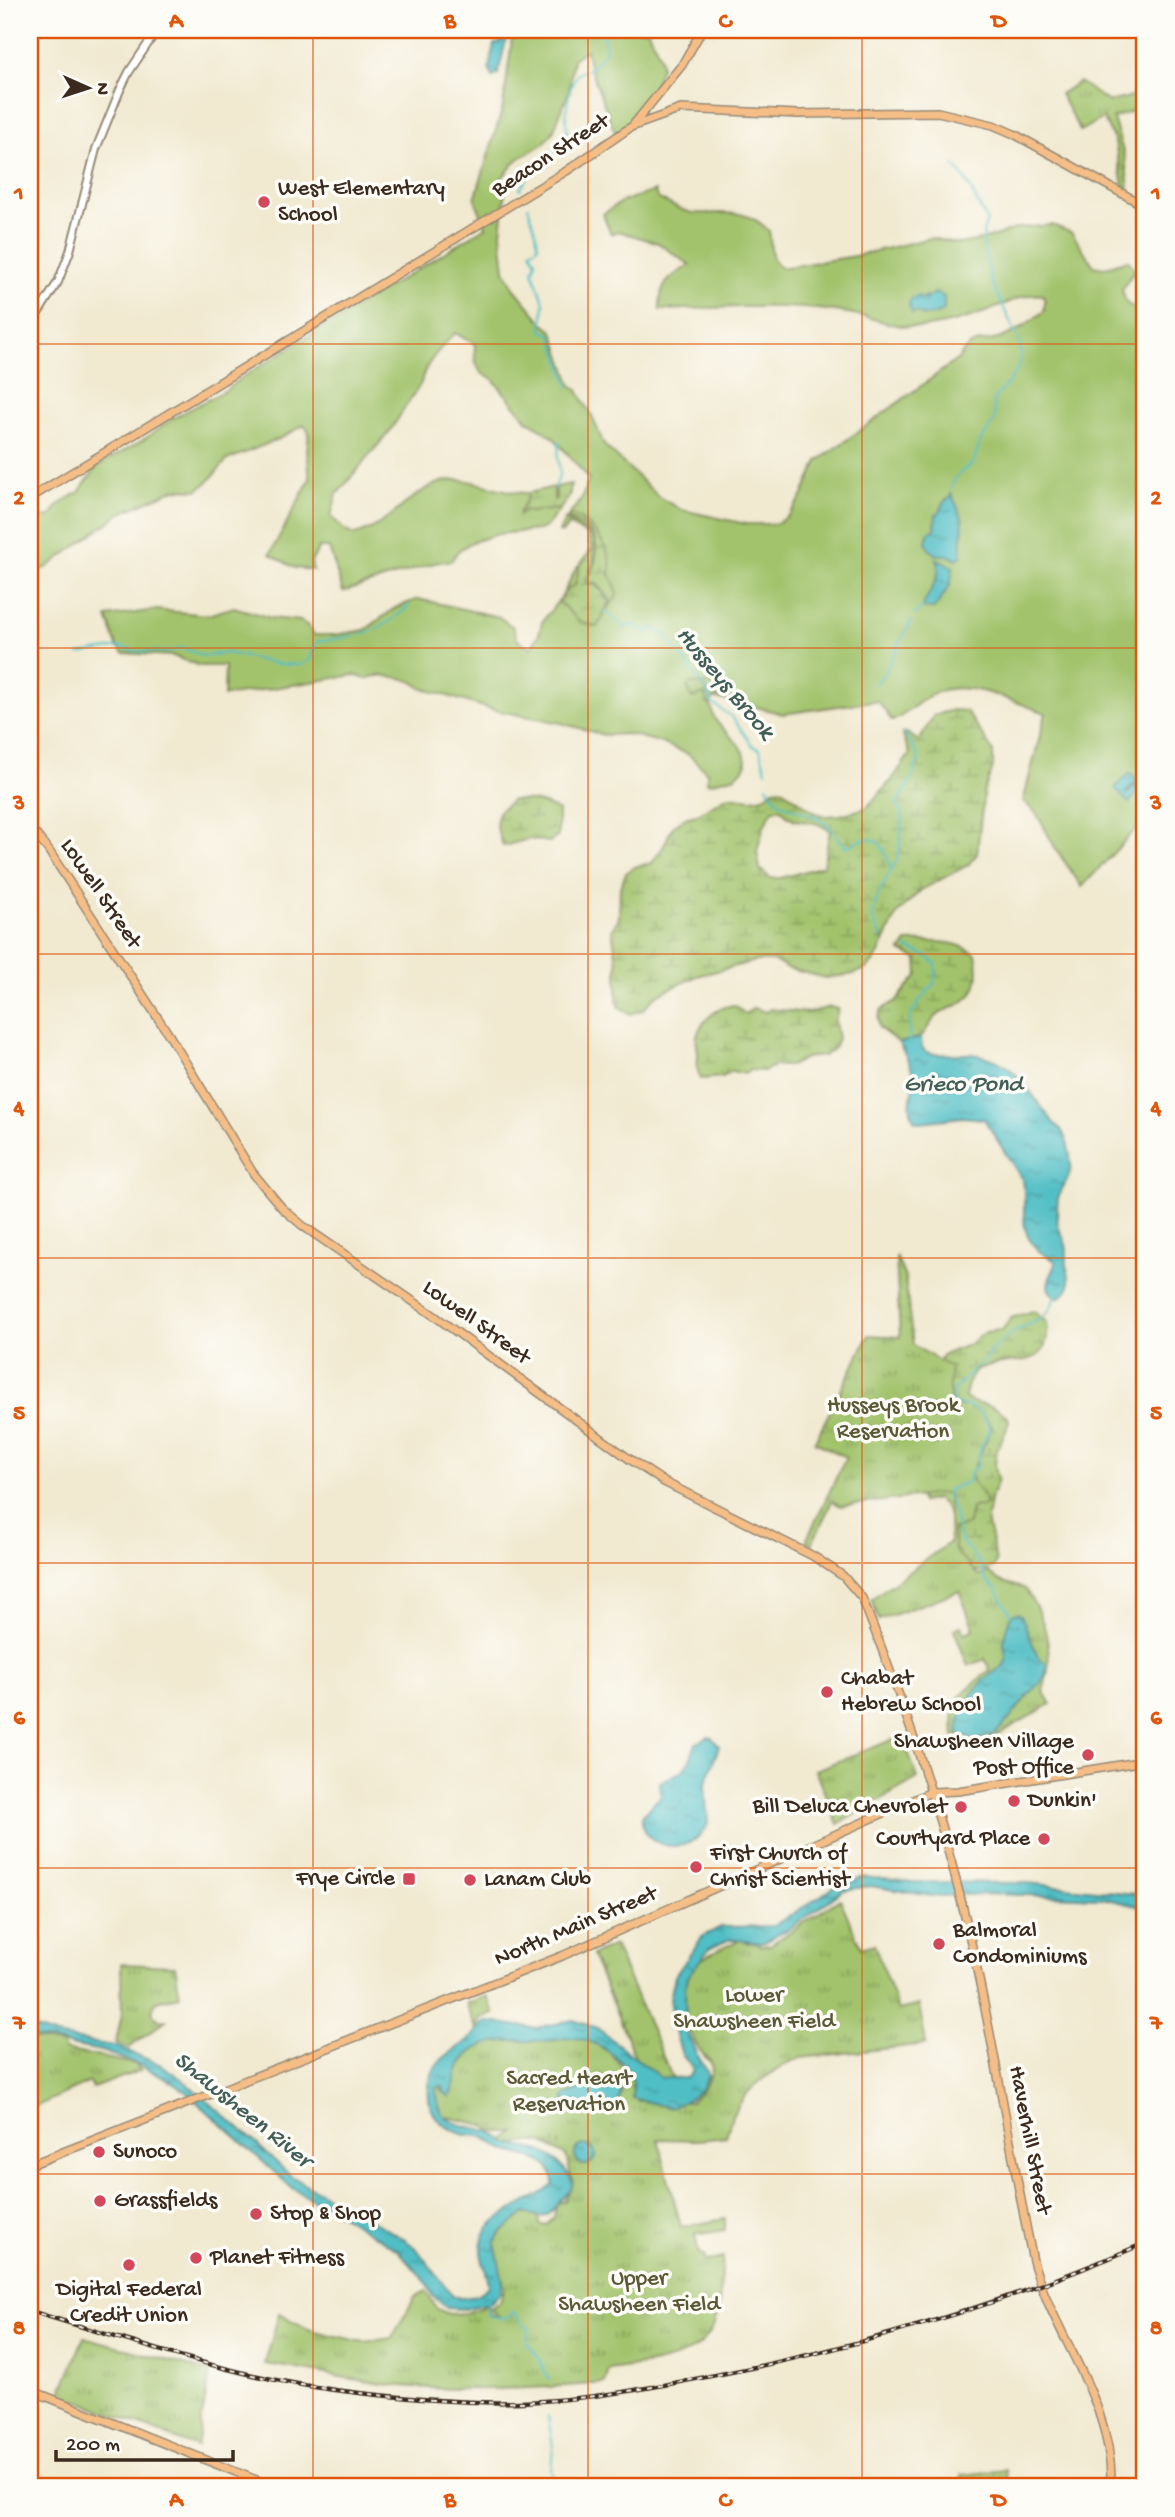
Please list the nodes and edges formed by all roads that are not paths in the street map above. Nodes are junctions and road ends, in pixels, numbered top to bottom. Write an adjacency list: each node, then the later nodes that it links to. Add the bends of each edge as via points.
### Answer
1 (158, 30): 5 (street, via 120,90 96,149 70,251 58,282)
2 (702, 30): 3 (main road, via 682,65)
3 (631, 127): 4 (main road, Beacon Street, via 687,109 798,114 938,112 1014,134); 6 (main road, Beacon Street)
4 (1145, 206)
5 (30, 326)
6 (30, 498)
7 (30, 827): 9 (main road, Lowell Street, via 169,1035 253,1173 282,1208 664,1482 813,1556 843,1576 862,1598)
8 (1145, 1761): 9 (main road, North Main Street)
9 (931, 1792): 10 (main road, North Main Street, via 562,1956); 13 (main road, Haverhill Street, via 961,1898 1033,2261 1048,2303 1096,2401 1109,2452)
10 (30, 2165)
11 (30, 2390): 12 (main road)
12 (274, 2487)
13 (1111, 2487)

